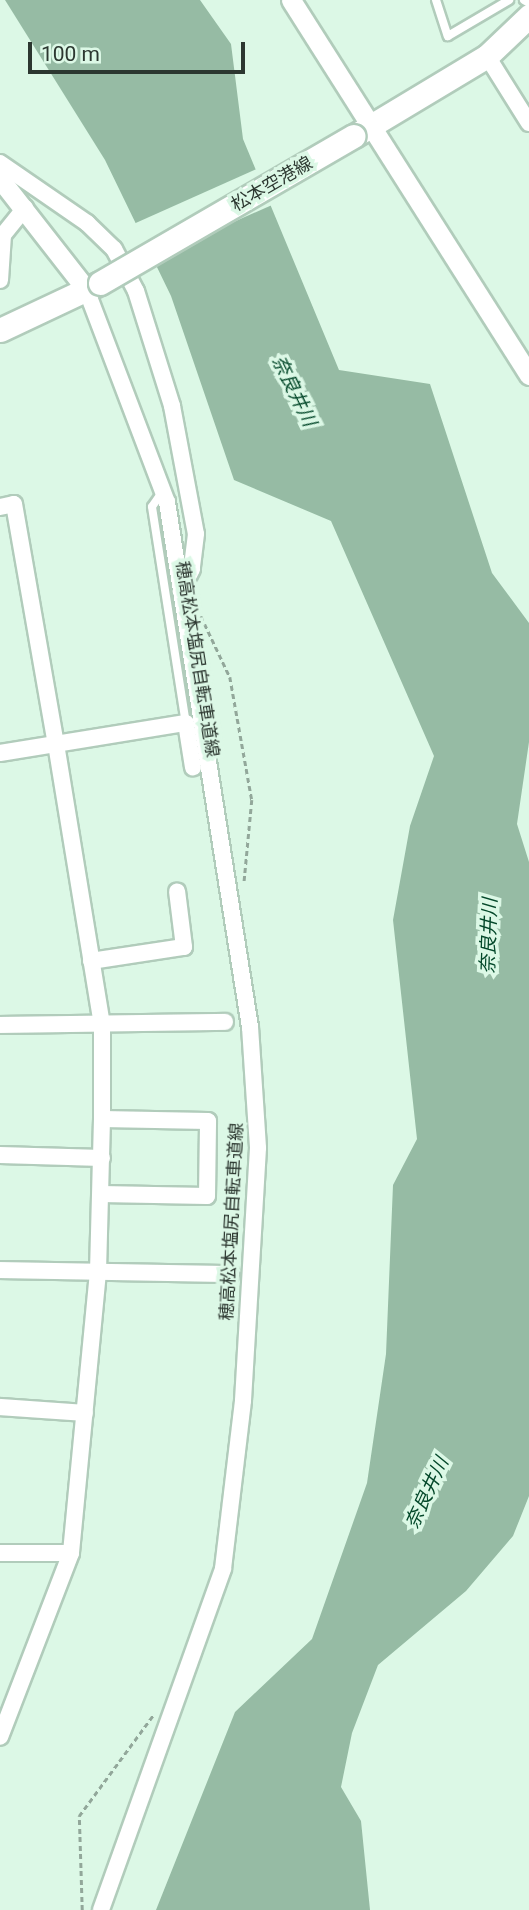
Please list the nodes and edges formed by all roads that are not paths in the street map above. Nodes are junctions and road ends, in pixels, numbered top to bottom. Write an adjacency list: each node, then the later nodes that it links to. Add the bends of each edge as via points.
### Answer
1 (291, 0): 7 (street)
2 (436, 0): 3 (lane, via 448,36)
3 (509, 0)
4 (528, 11): 5 (main road, 松本空港線)
5 (487, 55): 6 (street); 7 (main road, 松本空港線)
6 (529, 123)
7 (362, 132): 12 (main road, 松本空港線, bridge); 14 (street)
8 (0, 163): 17 (street, via 88,223 114,249 136,291 172,406 195,534 192,569)
9 (0, 179): 10 (street)
10 (25, 208): 11 (street, via 3,235); 12 (street)
11 (0, 280)
12 (93, 286): 13 (main road, 松本空港線); 15 (street)
13 (0, 330)
14 (529, 375)
15 (163, 491): 17 (street); 18 (lane, via 152,507)
16 (0, 507): 19 (street, via 14,504)
17 (181, 591): 39 (street, via 209,742 254,1063 258,1148 250,1295 223,1569)
18 (186, 723): 19 (street); 21 (street)
19 (56, 744): 20 (street); 23 (street)
20 (0, 753)
21 (193, 767)
22 (177, 891): 23 (street, via 184,947)
23 (91, 961): 26 (street)
24 (225, 1022): 26 (street)
25 (0, 1025): 26 (street)
26 (102, 1026): 27 (street)
27 (102, 1119): 29 (street); 30 (street, via 208,1121 207,1196)
28 (0, 1155): 29 (street)
29 (102, 1158): 30 (street)
30 (101, 1194): 32 (street)
31 (0, 1270): 32 (street)
32 (98, 1272): 33 (street); 35 (street)
33 (231, 1274)
34 (0, 1407): 35 (street)
35 (85, 1413): 37 (street)
36 (0, 1553): 37 (street)
37 (71, 1553): 38 (street)
38 (0, 1737)
39 (102, 1910)

